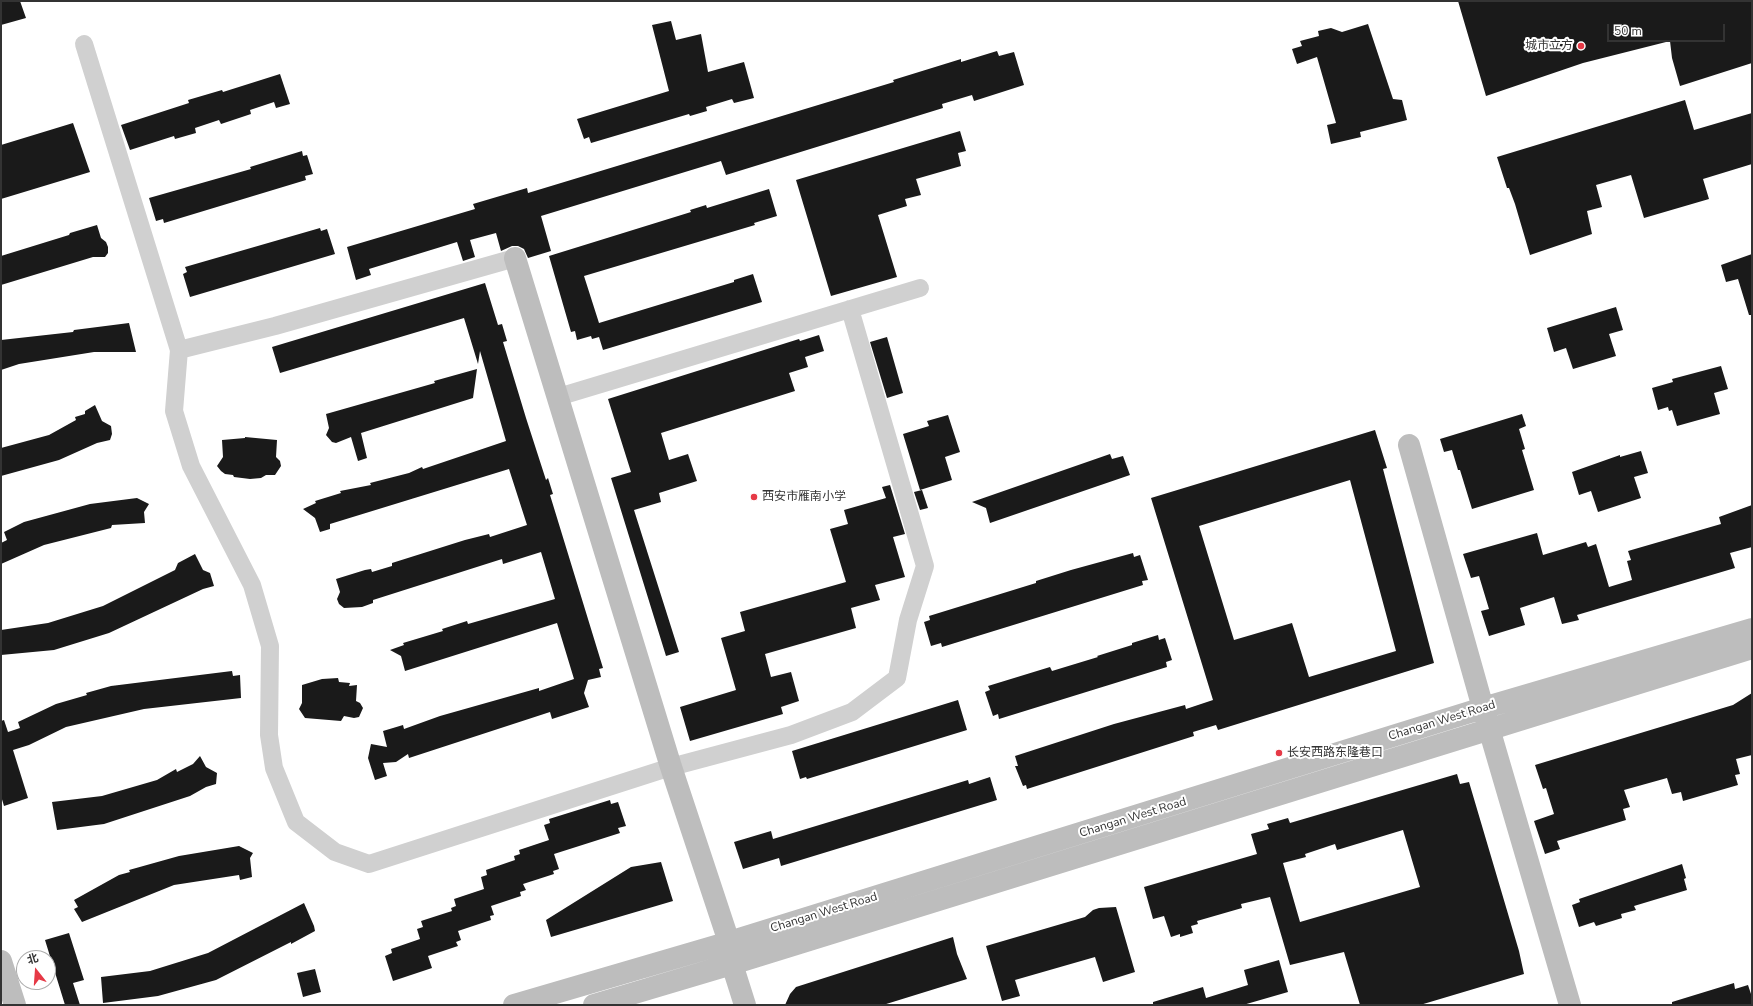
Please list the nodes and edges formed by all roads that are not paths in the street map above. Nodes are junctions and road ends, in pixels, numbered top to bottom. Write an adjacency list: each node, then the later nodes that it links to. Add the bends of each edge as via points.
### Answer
1 (84, 44): 5 (street)
2 (515, 258): 5 (street, via 275,326); 6 (main road)
3 (920, 288): 4 (street)
4 (850, 309): 6 (street); 12 (street, via 925,566 908,620 897,678 852,712 791,735)
5 (179, 350): 12 (street, via 174,410 191,466 252,585 270,646 269,736 274,768 296,822 335,852 369,864)
6 (558, 397): 12 (main road)
7 (1409, 445): 10 (main road)
8 (1752, 629): 10 (main road, Changan West Road)
9 (1752, 648): 11 (main road, Changan West Road)
10 (1483, 708): 11 (main road); 13 (main road, Changan West Road)
11 (1489, 729): 15 (main road, Changan West Road); 20 (main road)
12 (671, 767): 13 (main road)
13 (729, 942): 15 (main road); 17 (main road, Changan West Road)
14 (1, 961): 16 (main road)
15 (732, 964): 18 (main road, Changan West Road); 19 (main road)
16 (15, 1005)
17 (514, 1005)
18 (594, 1005)
19 (745, 1005)
20 (1570, 1005)

